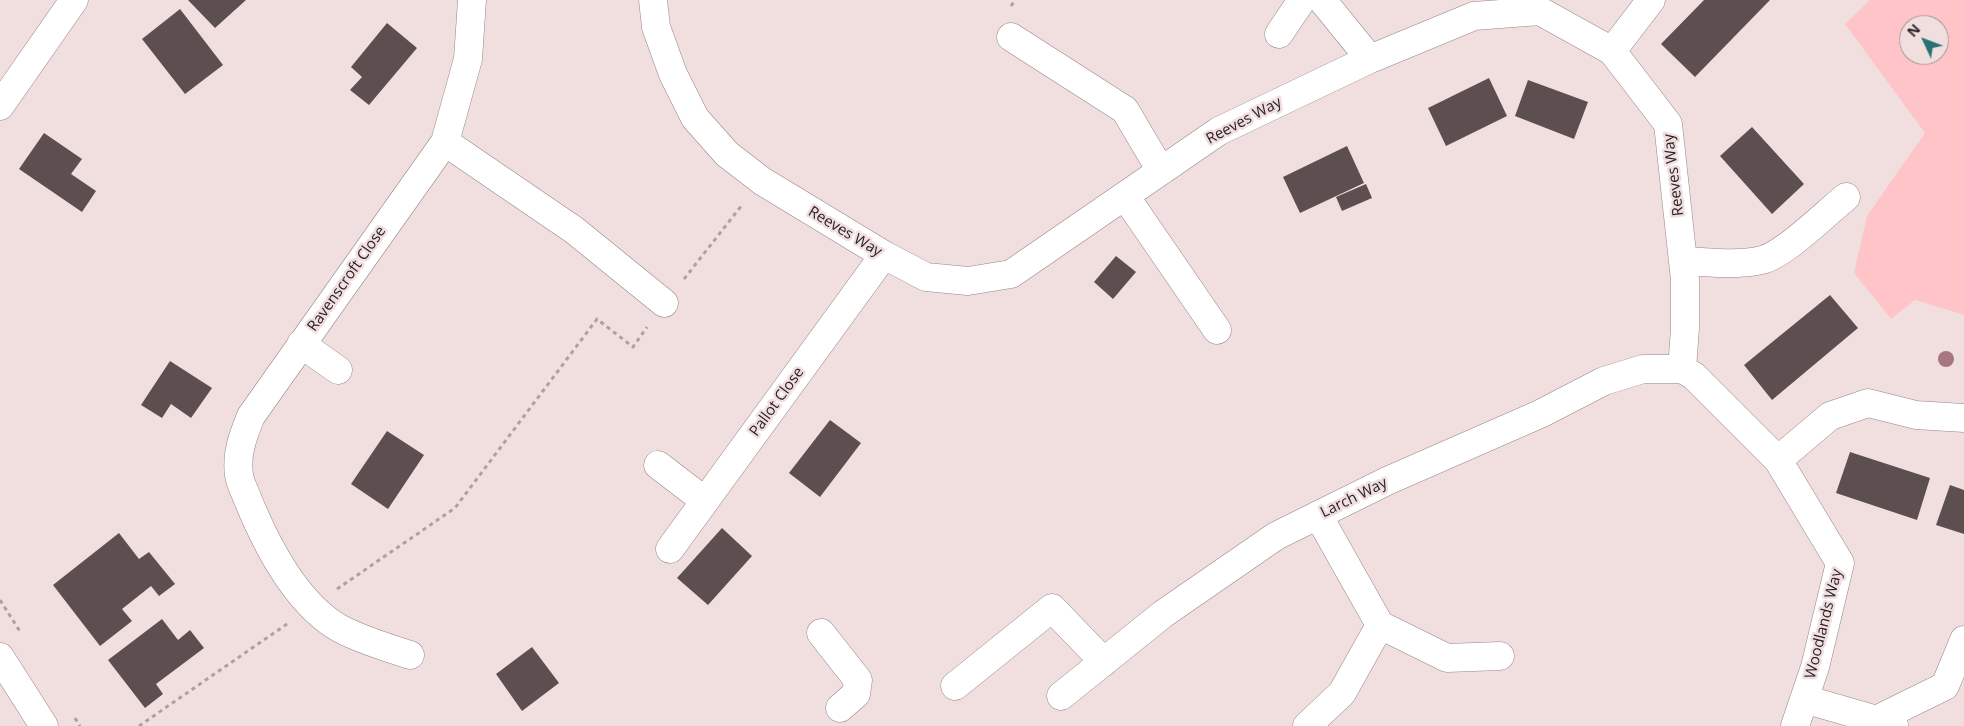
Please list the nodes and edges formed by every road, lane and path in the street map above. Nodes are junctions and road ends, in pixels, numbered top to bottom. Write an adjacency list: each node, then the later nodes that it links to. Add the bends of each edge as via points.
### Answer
1 (74, 0): 11 (street)
2 (472, 0): 12 (street, Ravenscroft Close, via 468,59)
3 (653, 0): 14 (street, Reeves Way, via 658,34 695,118 727,154)
4 (1302, 0): 7 (street)
5 (1322, 0): 10 (street)
6 (1652, 0): 9 (street)
7 (1279, 34)
8 (1011, 37): 13 (street, via 1125,110)
9 (1612, 52): 10 (street, Reeves Way, via 1540,11 1474,16); 18 (street, Reeves Way, via 1668,124)
10 (1370, 59): 13 (street, Reeves Way, via 1219,131)
11 (0, 106)
12 (445, 142): 19 (street, via 574,230); 21 (street, Ravenscroft Close)
13 (1161, 171): 15 (street, Reeves Way)
14 (762, 181): 17 (street, Reeves Way); 19 (path)
15 (1125, 196): 17 (street, Reeves Way, via 1011,274 968,281 926,277); 20 (street)
16 (1846, 197): 18 (street, via 1777,253 1763,260 1745,263)
17 (884, 255): 27 (street, Pallot Close)
18 (1684, 261): 22 (street, Reeves Way, via 1686,328)
19 (664, 303): 30 (path, via 633,346 597,319 455,508)
20 (1217, 330)
21 (301, 344): 23 (street); 30 (street, Ravenscroft Close, via 251,416 239,447 238,476 264,536 286,575)
22 (1682, 369): 25 (street, Woodlands Way, via 1694,376); 28 (street, Larch Way, via 1643,369 1604,381 1540,414)
23 (338, 370)
24 (1964, 418): 25 (street, via 1916,415 1868,403 1830,416)
25 (1778, 460): 40 (street, Woodlands Way, via 1840,563 1815,667)
26 (658, 465): 27 (street)
27 (706, 500): 29 (street, Pallot Close)
28 (1318, 515): 31 (street); 37 (street, Larch Way, via 1268,542 1163,614)
29 (670, 549)
30 (313, 606): 34 (street, Ravenscroft Close, via 338,628); 44 (path)
31 (1380, 625): 35 (street, via 1447,658); 45 (street, via 1342,693)
32 (820, 633): 41 (street, via 858,680 856,694)
33 (1964, 640): 42 (street, via 1945,686)
34 (410, 655)
35 (1500, 656)
36 (0, 658): 43 (street)
37 (1104, 662): 38 (street, via 1052,608); 39 (street, Larch Way)
38 (955, 686)
39 (1061, 696)
40 (1804, 698): 42 (street); 46 (street, Woodlands Way)
41 (830, 718)
42 (1883, 724)
43 (44, 726)
44 (139, 726)
45 (1308, 726)
46 (1795, 726)

